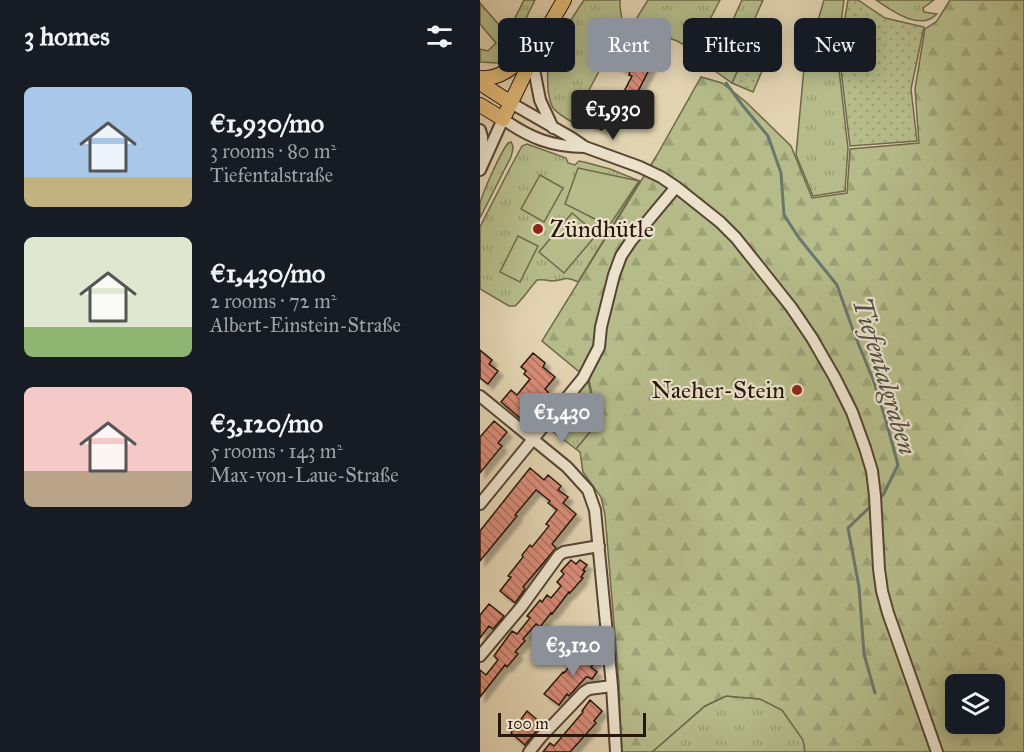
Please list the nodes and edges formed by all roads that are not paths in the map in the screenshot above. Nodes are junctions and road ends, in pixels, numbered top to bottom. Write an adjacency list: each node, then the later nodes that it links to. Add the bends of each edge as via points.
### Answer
1 (564, 0): 2 (main road)
2 (554, 18)
3 (502, 72): 6 (main road)
4 (526, 72): 8 (main road)
5 (535, 72): 11 (street, via 540,100)
6 (480, 78)
7 (480, 83): 8 (main road)
8 (511, 103): 10 (main road); 11 (street)
9 (480, 105): 10 (main road)
10 (503, 119): 13 (street, via 551,144); 14 (street)
11 (553, 128): 13 (street)
12 (480, 130): 14 (street)
13 (585, 147): 15 (street, via 640,166)
14 (481, 167)
15 (676, 187): 17 (street, via 621,256 598,347 584,378); 24 (street, via 736,238 791,307 852,412 872,471 882,591)
16 (480, 396): 17 (street)
17 (534, 439): 18 (street); 19 (street, via 588,490 595,510)
18 (480, 504)
19 (599, 546): 20 (street, via 560,555); 21 (street)
20 (480, 656)
21 (612, 686): 22 (street, via 584,692); 23 (street)
22 (529, 752)
23 (616, 752)
24 (937, 752)

